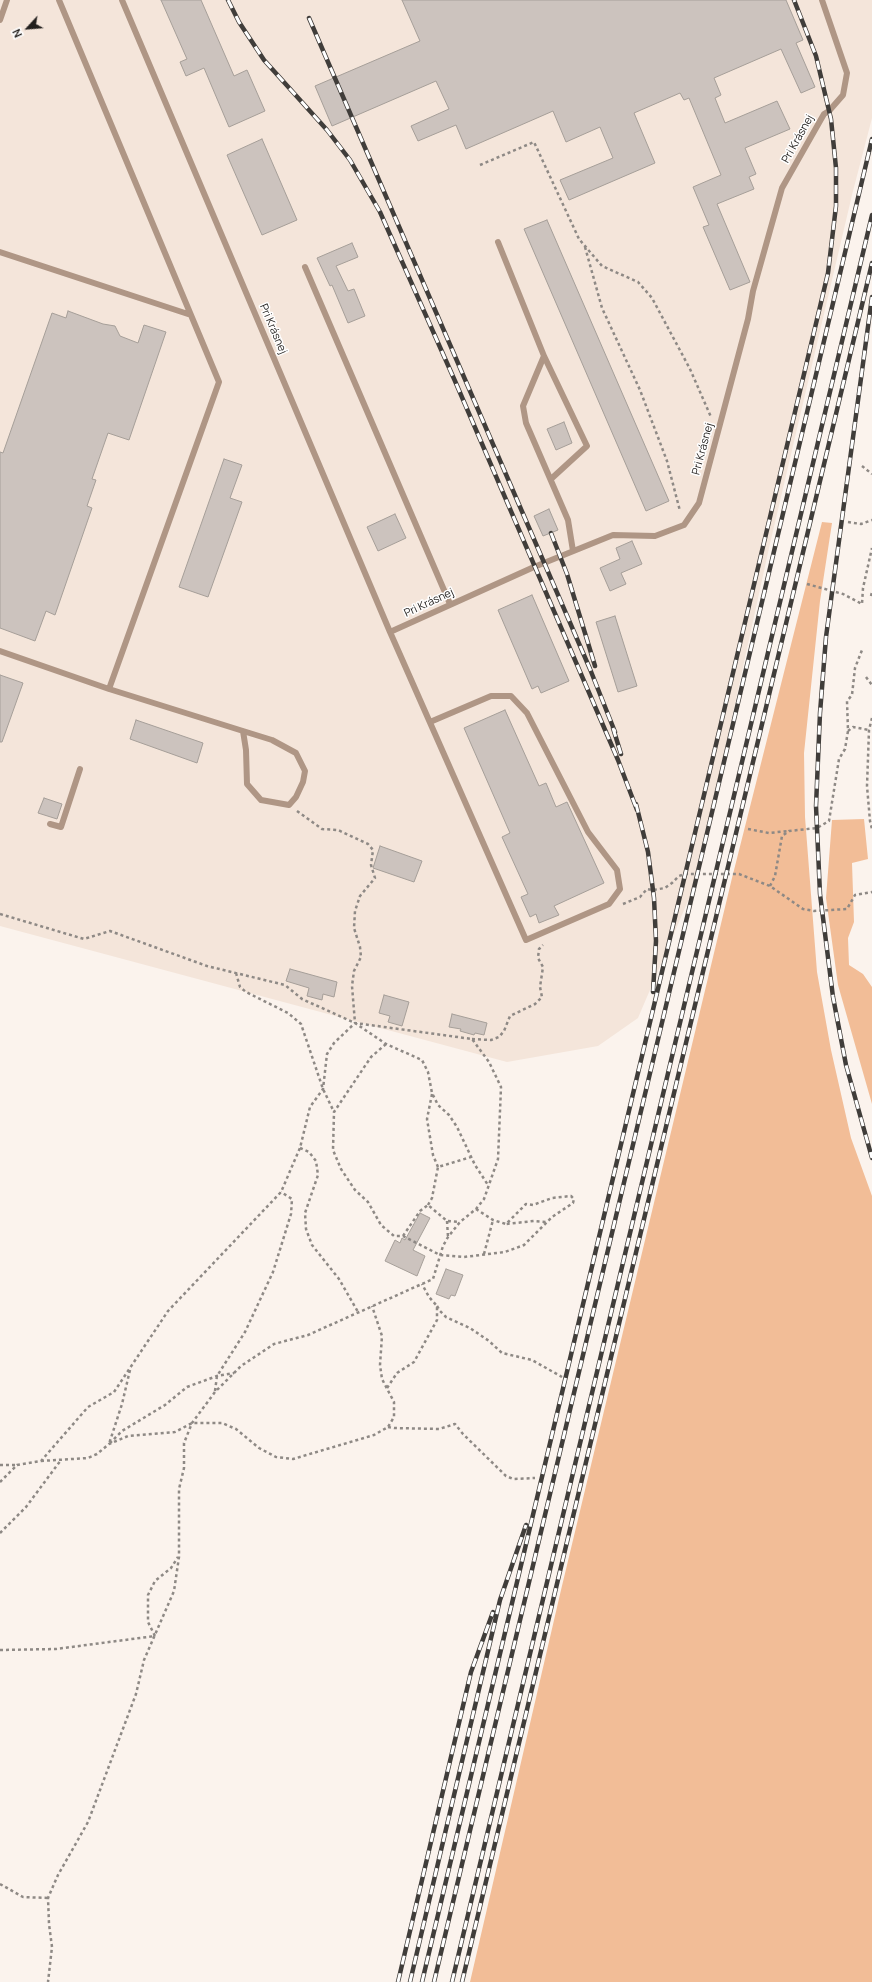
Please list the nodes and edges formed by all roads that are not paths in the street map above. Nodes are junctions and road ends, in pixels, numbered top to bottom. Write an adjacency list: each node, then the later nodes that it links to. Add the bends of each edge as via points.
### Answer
1 (7, 0): 5 (lane)
2 (59, 0): 9 (lane)
3 (122, 0): 14 (lane, Pri Krásnej)
4 (822, 0): 12 (lane, Pri Krásnej, via 847,73 843,95 824,114 782,188 699,503 684,525 655,536 613,536)
5 (0, 20)
6 (498, 242): 10 (lane)
7 (0, 252): 9 (lane)
8 (305, 267): 13 (lane)
9 (191, 315): 16 (lane, via 219,382)
10 (544, 356): 11 (lane, via 524,406 526,423); 11 (lane, via 587,446)
11 (551, 479): 12 (lane, via 568,520)
12 (573, 550): 13 (lane, Pri Krásnej)
13 (450, 604): 14 (lane, Pri Krásnej)
14 (390, 632): 17 (lane)
15 (0, 651): 16 (lane)
16 (109, 689): 18 (lane)
17 (430, 722): 17 (lane, via 526,940 610,904 620,889 617,870 588,832 527,713 511,696 491,696)
18 (243, 731): 18 (lane, via 272,740 296,752 305,771 296,797 289,805 262,800 246,784)
19 (80, 769): 20 (lane, via 60,827)
20 (50, 824)

